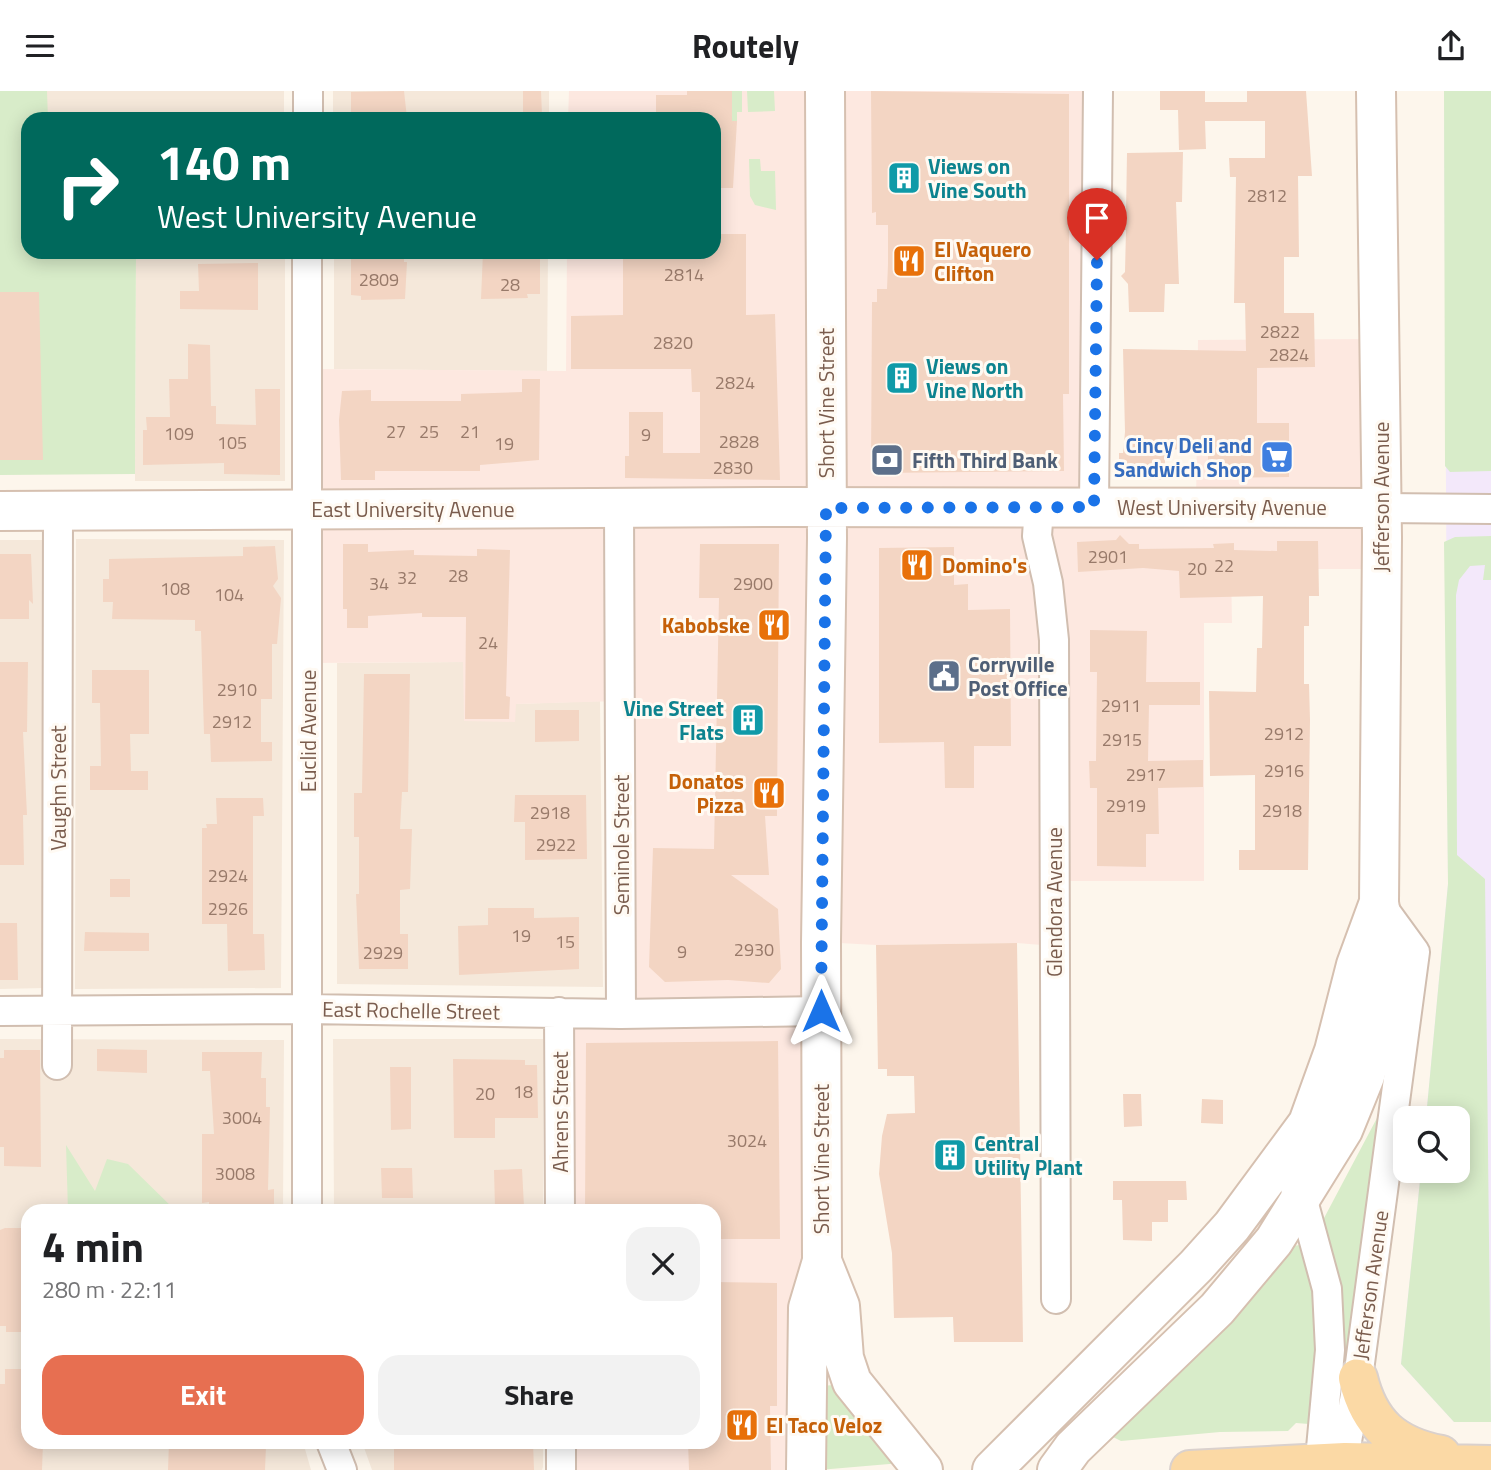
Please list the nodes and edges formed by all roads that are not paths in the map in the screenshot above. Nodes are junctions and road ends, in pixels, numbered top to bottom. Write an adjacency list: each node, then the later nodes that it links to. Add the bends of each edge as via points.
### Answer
1 (308, 91): 5 (street)
2 (825, 91): 10 (street, Short Vine Street)
3 (1098, 91): 8 (street)
4 (1376, 91): 11 (street, Jefferson Avenue)
5 (308, 112)
6 (307, 259): 13 (street, Euclid Avenue)
7 (1039, 507): 8 (street, West University Avenue); 10 (street, West University Avenue); 29 (street, Glendora Avenue, via 1037,536 1054,640)
8 (1094, 507): 11 (street, West University Avenue)
9 (620, 508): 10 (street, East University Avenue); 13 (street, East University Avenue); 22 (street, Seminole Street)
10 (826, 508): 20 (street, Short Vine Street)
11 (1382, 508): 12 (street, West University Avenue); 16 (street, Jefferson Avenue)
12 (1491, 509)
13 (308, 510): 15 (street, East University Avenue); 17 (street, Euclid Avenue)
14 (0, 511): 15 (street, East University Avenue)
15 (58, 511): 19 (street, Vaughn Street)
16 (1379, 903): 24 (street, Jefferson Avenue, via 1356,965 1321,1090 1308,1123); 25 (street, Jefferson Avenue, via 1390,967 1381,1017 1365,1076 1343,1130); 30 (street, Jefferson Avenue, via 1415,952)
17 (307, 1009): 19 (street, East Rochelle Street); 21 (street, East Rochelle Street); 26 (street, Euclid Avenue)
18 (0, 1011): 19 (street, East Rochelle Street)
19 (58, 1011): 23 (street, Vaughn Street)
20 (821, 1011): 22 (street, East Rochelle Street); 28 (street, Short Vine Street)
21 (559, 1012): 22 (street, East Rochelle Street); 27 (street, Ahrens Street)
22 (621, 1014)
23 (57, 1065)
24 (1277, 1168): 25 (street, Jefferson Avenue); 39 (street, Jefferson Avenue, via 1196,1266)
25 (1302, 1197): 34 (street, Jefferson Avenue, via 1327,1289); 40 (street, Jefferson Avenue, via 1274,1241 1217,1309 1073,1448)
26 (307, 1204)
27 (560, 1204)
28 (822, 1261): 37 (street, Short Vine Street, via 808,1308); 38 (street, Short Vine Street, via 840,1306 844,1357 852,1382)
29 (1056, 1299)
30 (1358, 1378): 33 (main road, via 1364,1402 1381,1428 1393,1436 1431,1453); 34 (street, Jefferson Avenue)
31 (334, 1449): 35 (street)
32 (561, 1449): 36 (street)
33 (1491, 1465): 34 (main road)
34 (1331, 1466): 41 (main road)
35 (342, 1470)
36 (561, 1470)
37 (806, 1470)
38 (923, 1470)
39 (992, 1470)
40 (1057, 1470)
41 (1190, 1470)

